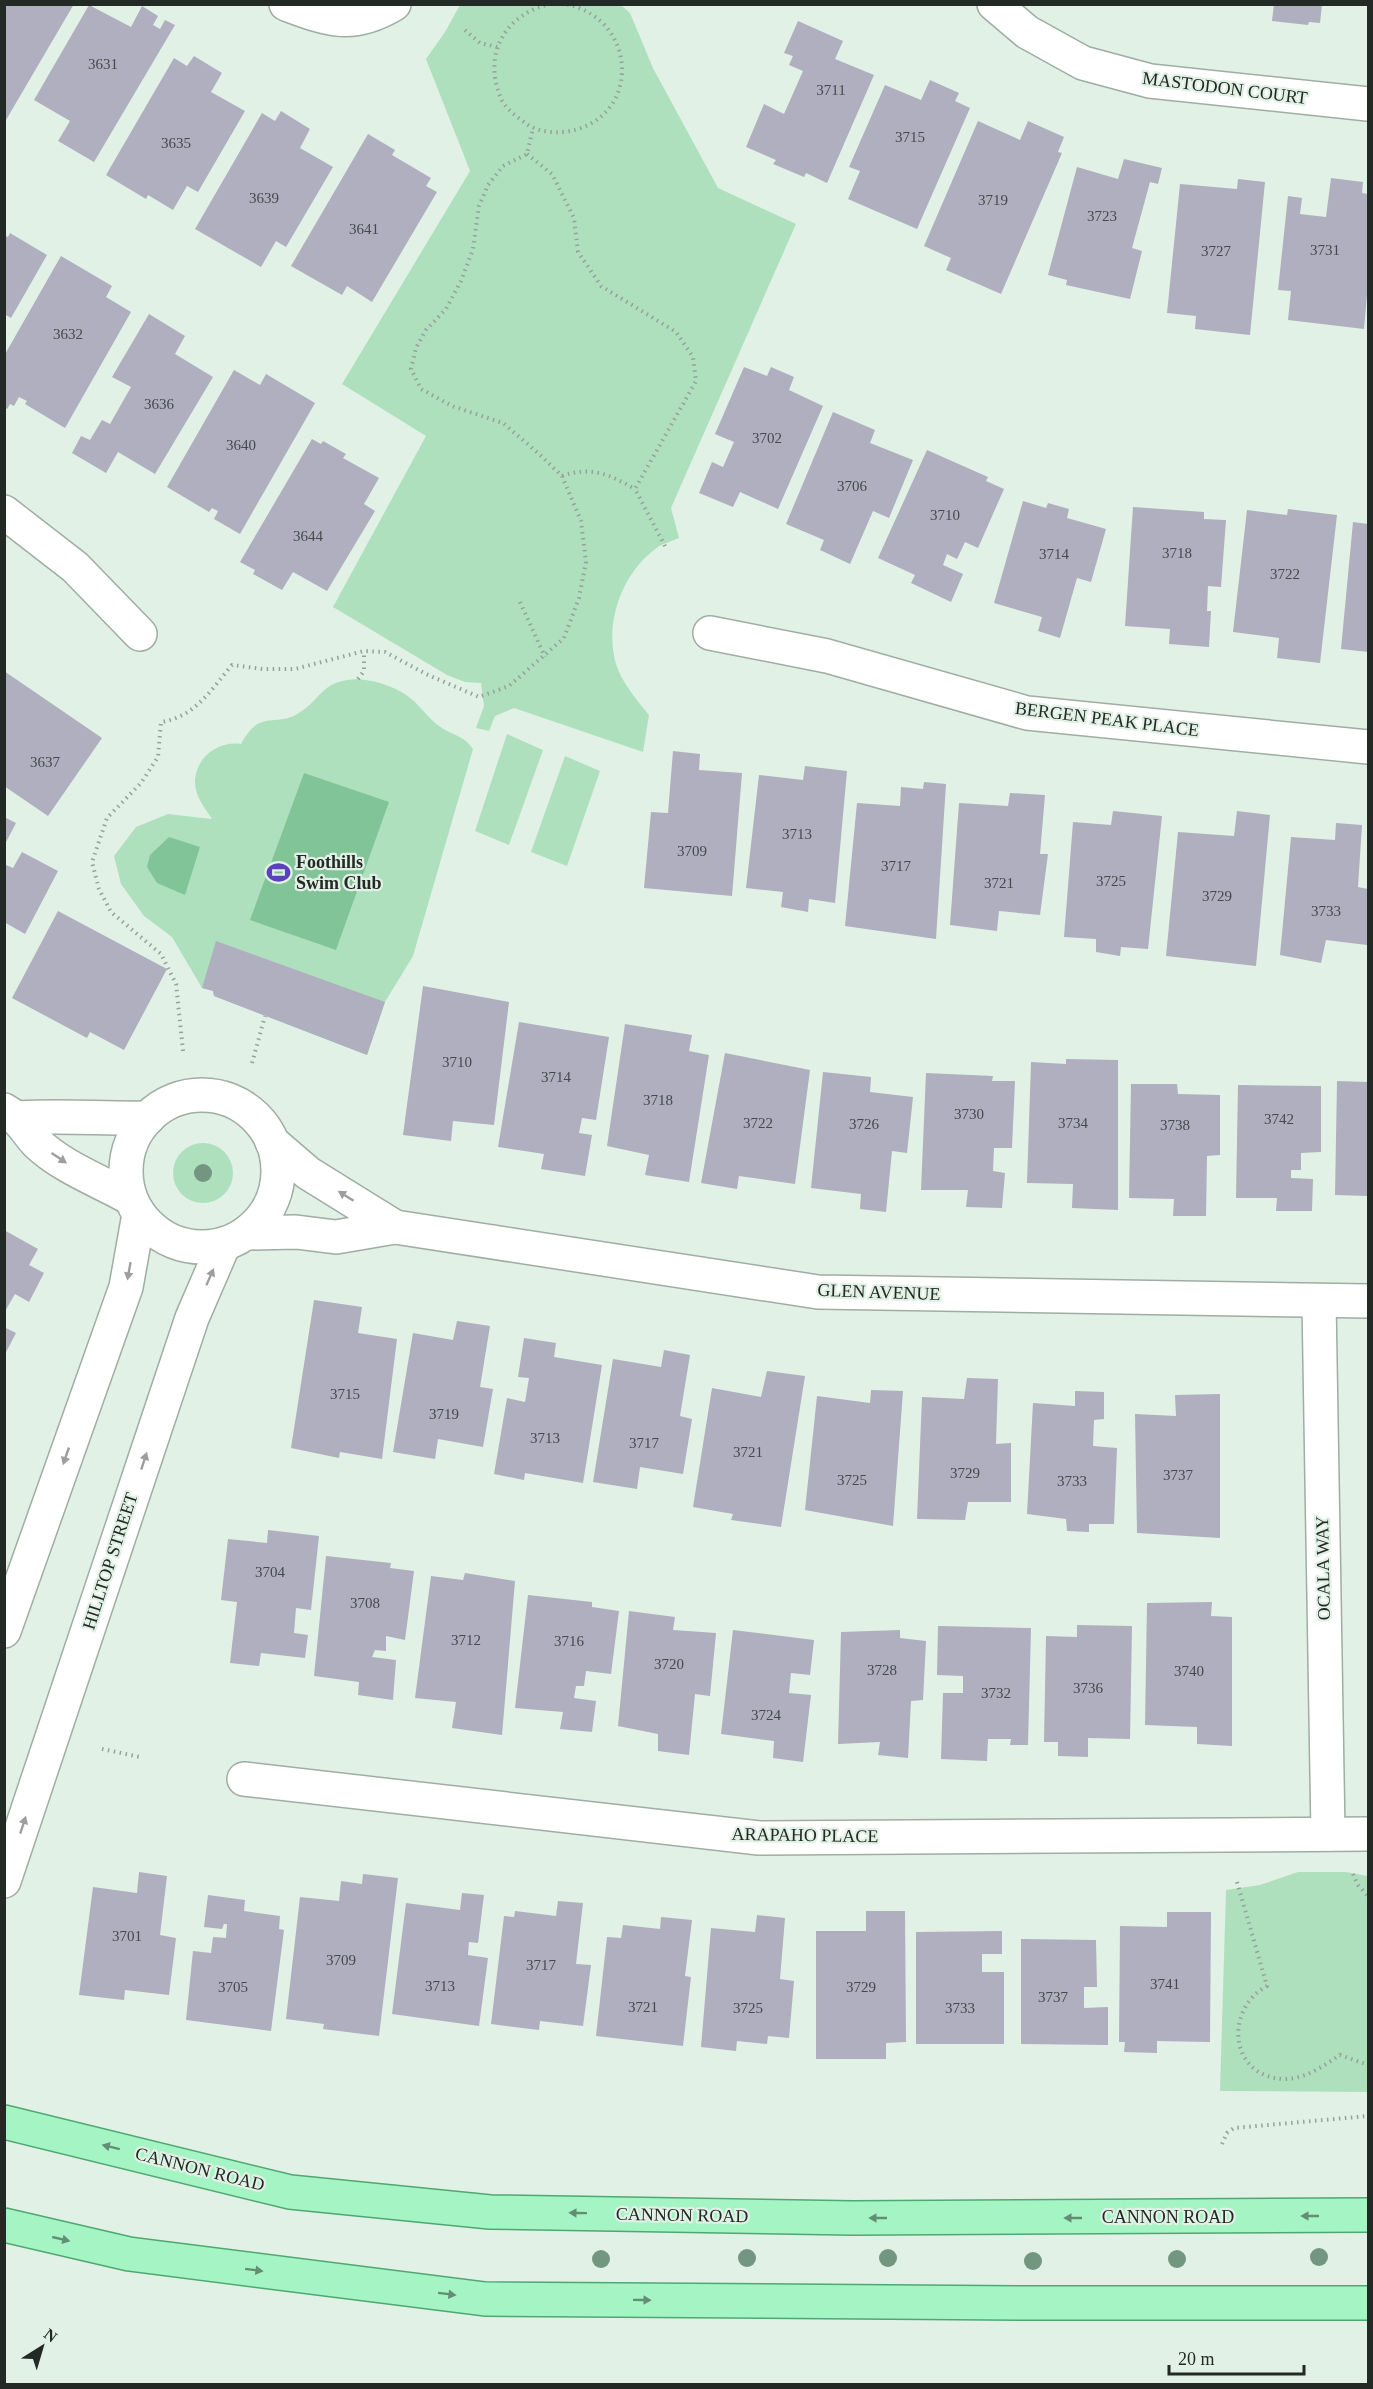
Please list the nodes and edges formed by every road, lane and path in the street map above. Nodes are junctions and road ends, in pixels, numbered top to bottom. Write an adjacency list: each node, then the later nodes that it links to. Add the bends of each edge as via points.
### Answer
1 (286, 4): 2 (street, via 349,22)
2 (394, 4)
3 (551, 4): 8 (path, via 517,18)
4 (565, 4): 6 (path)
5 (994, 4): 9 (street, MASTODON COURT, via 1026,32 1083,63 1150,81)
6 (580, 6): 10 (path, via 598,17 621,51 619,92 593,123 574,131 553,133)
7 (465, 30): 8 (path, via 480,43)
8 (497, 47): 10 (path, via 494,78 501,99 514,116)
9 (1368, 104)
10 (533, 128): 11 (path)
11 (527, 154): 12 (path, via 503,166 488,185 479,206 473,249 462,281 446,309 426,330 411,369 421,389 452,406 503,423); 13 (path, via 552,174 574,218 578,252 601,286 676,332 693,357 696,381)
12 (562, 476): 13 (path, via 580,470 594,471); 20 (path, via 581,521 586,562 579,598 564,638)
13 (635, 489): 15 (path)
14 (4, 512): 18 (street, via 75,567)
15 (666, 548)
16 (520, 602): 20 (path)
17 (710, 633): 22 (street, BERGEN PEAK PLACE, via 827,656 1027,713)
18 (140, 634)
19 (364, 651): 20 (path, via 385,652 479,696 509,686); 21 (path, via 364,671); 24 (path, via 295,669 232,665 196,708 161,722 158,757 141,783 107,818 92,862 99,889 111,912 161,954 176,984)
20 (544, 657)
21 (358, 679)
22 (1368, 747)
23 (265, 1016): 25 (path)
24 (183, 1051)
25 (252, 1063)
26 (12, 1114): 27 (street); 29 (street, one-way to 29, via 37,1143)
27 (148, 1118): 28 (street, via 168,1103 192,1096 216,1097 240,1105 258,1121); 29 (street, via 134,1138 126,1163)
28 (272, 1142): 30 (street, GLEN AVENUE, one-way to 28, via 308,1173); 31 (street, via 278,1166 277,1191 265,1214)
29 (135, 1206): 31 (street, via 155,1232 177,1243 201,1247); 34 (street, one-way to 34, via 126,1287)
30 (395, 1227): 31 (street, GLEN AVENUE, via 336,1237 296,1232); 32 (street, GLEN AVENUE, via 818,1292)
31 (236, 1238): 41 (street, HILLTOP STREET, one-way to 31, via 188,1329)
32 (1319, 1301): 33 (street, GLEN AVENUE); 38 (street, OCALA WAY)
33 (1368, 1301)
34 (4, 1631)
35 (102, 1749): 36 (path)
36 (140, 1757)
37 (244, 1779): 38 (street, ARAPAHO PLACE, via 759,1838)
38 (1328, 1834): 39 (street, ARAPAHO PLACE)
39 (1368, 1834)
40 (1349, 1866): 43 (path, via 1358,1886)
41 (4, 1881)
42 (1237, 1882): 44 (path, via 1267,1986 1247,2001 1242,2014 1238,2037 1245,2058 1254,2069 1284,2079 1308,2074 1340,2055)
43 (1368, 1896)
44 (1368, 2065)
45 (1368, 2116): 47 (path, via 1234,2128)
46 (4, 2122): 48 (main road, CANNON ROAD, one-way to 46, via 853,2218 490,2212 290,2192)
47 (1222, 2144)
48 (1368, 2215)
49 (4, 2225): 50 (main road, one-way to 50, via 129,2254 485,2298)
50 (1368, 2303)

